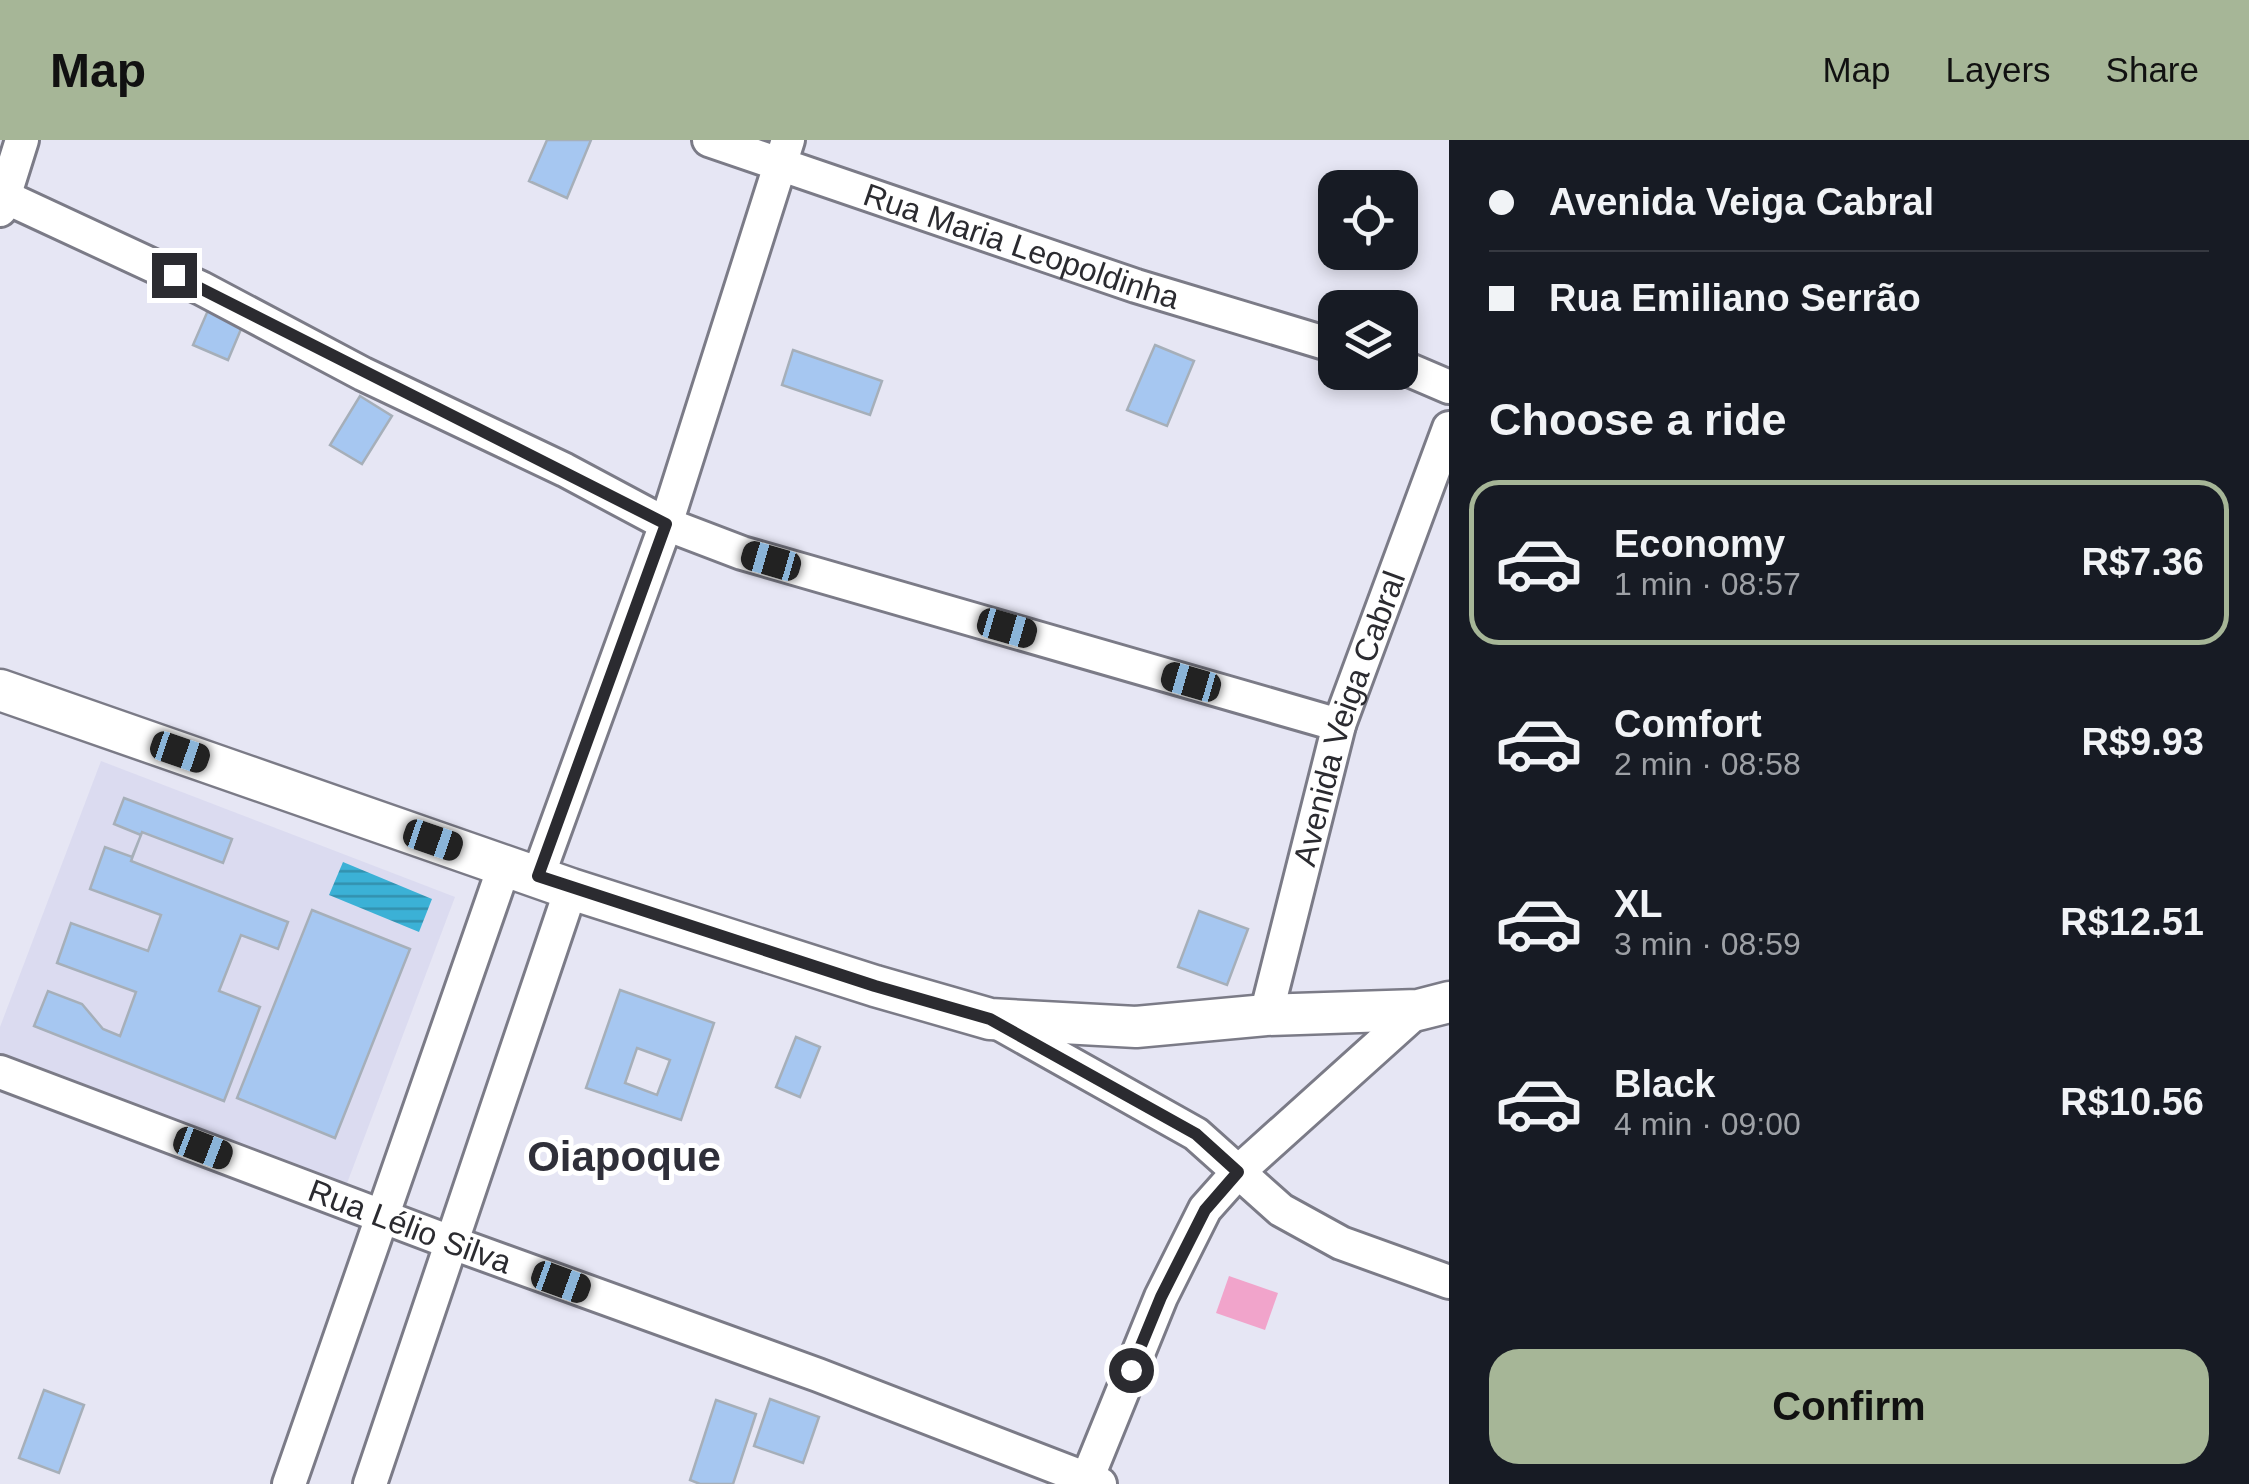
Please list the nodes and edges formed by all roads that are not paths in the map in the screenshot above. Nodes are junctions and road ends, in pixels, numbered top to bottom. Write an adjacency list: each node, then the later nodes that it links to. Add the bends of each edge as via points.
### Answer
1 (22, 140): 4 (street)
2 (710, 140): 3 (street, Rua Maria Leopoldinha)
3 (784, 152): 5 (street, Rua Maria Leopoldinha, via 1136,286); 9 (street)
4 (2, 204): 9 (street, via 201,288)
5 (1318, 341)
6 (1418, 373): 7 (street)
7 (1449, 386)
8 (1449, 428): 11 (street, Avenida Veiga Cabral)
9 (666, 524): 11 (street, via 742,553); 12 (street)
10 (0, 690): 12 (street)
11 (1338, 725): 14 (street, Avenida Veiga Cabral)
12 (538, 876): 15 (street); 18 (street); 19 (street)
13 (1434, 1006): 14 (street); 17 (street)
14 (1266, 1015): 15 (street, via 1136,1026)
15 (990, 1019): 17 (street, via 1196,1134)
16 (0, 1072): 18 (street, Rua Lélio Silva)
17 (1238, 1172): 20 (street, via 1281,1210 1331,1238); 21 (street, via 1205,1210 1185,1247)
18 (382, 1216): 19 (street, Rua Lélio Silva); 22 (street)
19 (450, 1242): 21 (street, Rua Lélio Silva); 23 (street)
20 (1449, 1282)
21 (1091, 1482)
22 (290, 1484)
23 (370, 1484)

